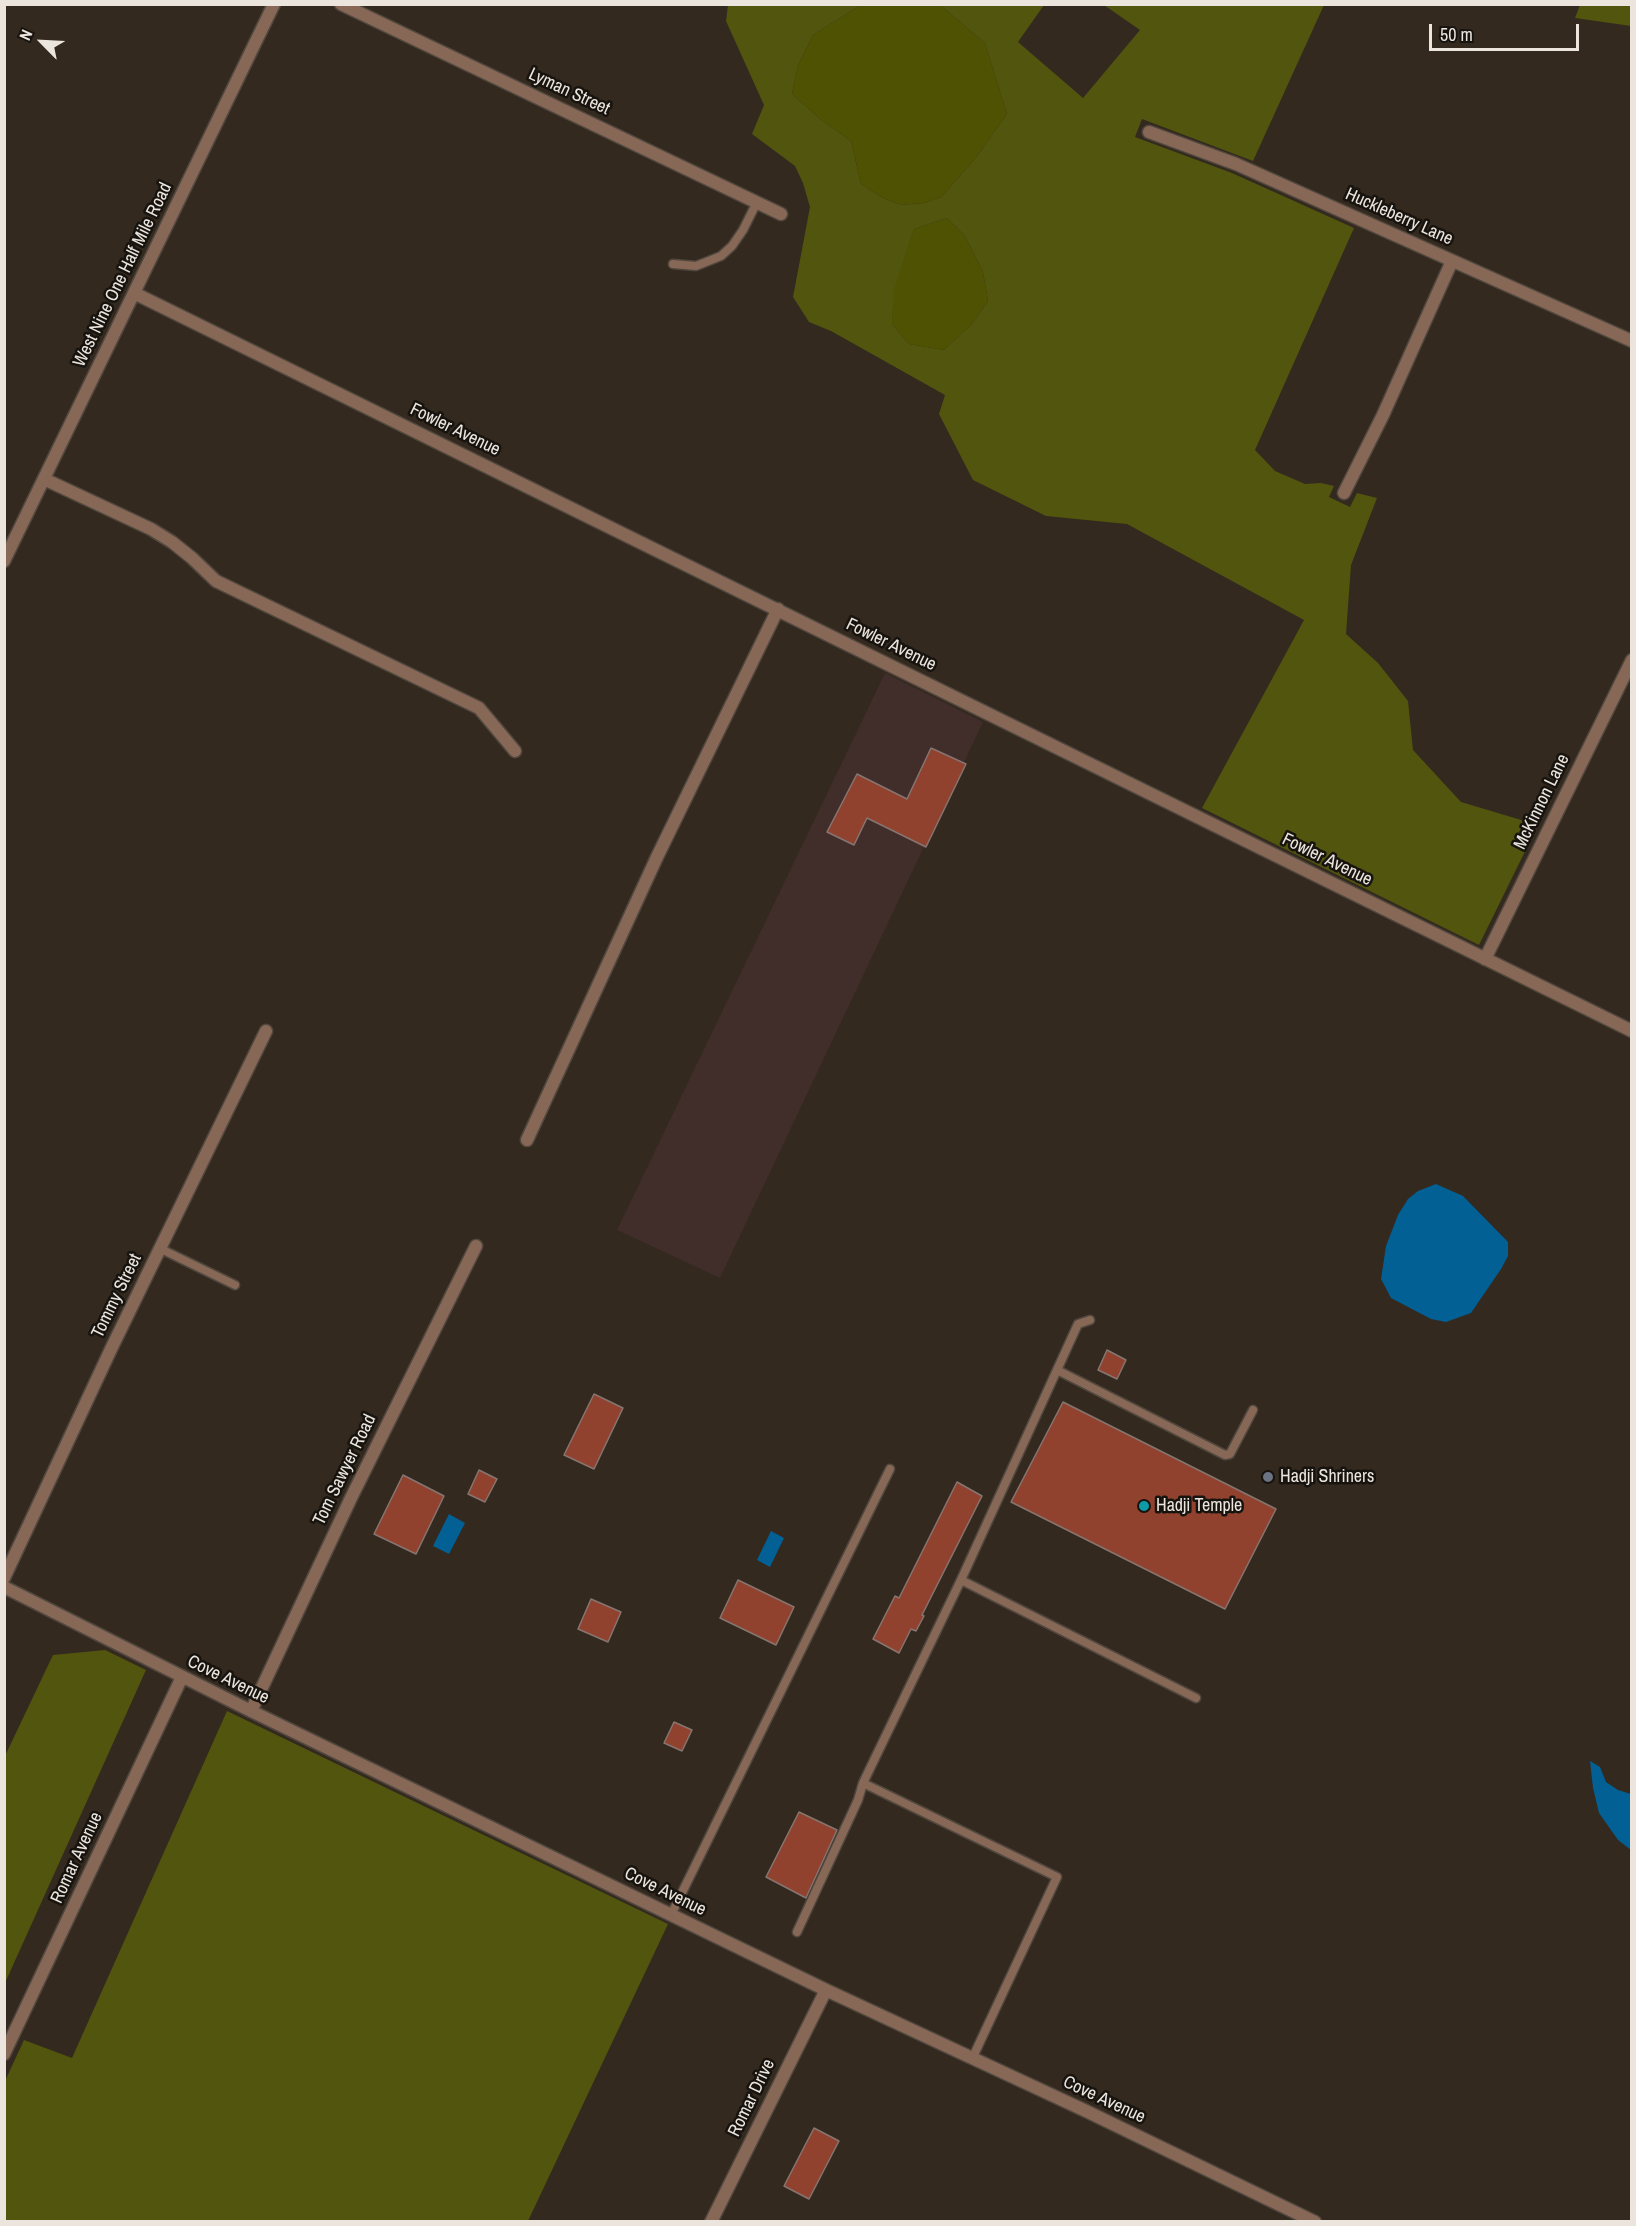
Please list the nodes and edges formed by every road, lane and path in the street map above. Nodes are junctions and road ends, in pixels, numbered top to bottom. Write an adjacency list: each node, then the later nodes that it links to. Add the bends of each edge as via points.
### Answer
1 (274, 4): 8 (street, West Nine One Half Mile Road)
2 (340, 4): 4 (street, Lyman Street)
3 (1149, 132): 6 (street, Huckleberry Lane, via 1236,164)
4 (757, 202): 5 (street, Lyman Street); 7 (lane, via 743,230 721,256 696,266)
5 (781, 214)
6 (1452, 261): 9 (street, Huckleberry Lane); 11 (street)
7 (673, 264)
8 (134, 292): 10 (street, West Nine One Half Mile Road); 13 (street, Fowler Avenue)
9 (1632, 341)
10 (44, 479): 12 (street, West Nine One Half Mile Road); 15 (street, via 151,529 216,581 479,708)
11 (1344, 493)
12 (4, 561)
13 (778, 609): 16 (street, Fowler Avenue); 19 (street, via 657,857)
14 (1632, 660): 16 (street, McKinnon Lane)
15 (515, 751)
16 (1485, 959): 17 (street, Fowler Avenue)
17 (1632, 1031)
18 (266, 1032): 21 (street, Tommy Street)
19 (527, 1140)
20 (476, 1246): 32 (street, Tom Sawyer Road)
21 (161, 1249): 22 (lane); 27 (street, Tommy Street)
22 (235, 1285)
23 (1090, 1320): 24 (lane, via 1078,1324)
24 (1057, 1370): 25 (lane, via 1225,1455 1230,1454); 28 (lane)
25 (1252, 1410)
26 (890, 1469): 34 (lane)
27 (4, 1578)
28 (961, 1580): 31 (lane); 33 (lane)
29 (4, 1587): 30 (street, Cove Avenue)
30 (182, 1677): 32 (street, Cove Avenue); 37 (street, Romar Avenue)
31 (1196, 1698)
32 (251, 1712): 34 (street, Cove Avenue)
33 (862, 1783): 35 (lane, via 858,1800); 38 (lane, via 1057,1877)
34 (672, 1915): 36 (street, Cove Avenue)
35 (797, 1932)
36 (826, 1990): 38 (street, Cove Avenue); 39 (street, Romar Drive)
37 (4, 2054)
38 (972, 2059): 40 (street, Cove Avenue)
39 (711, 2222)
40 (1314, 2222)

